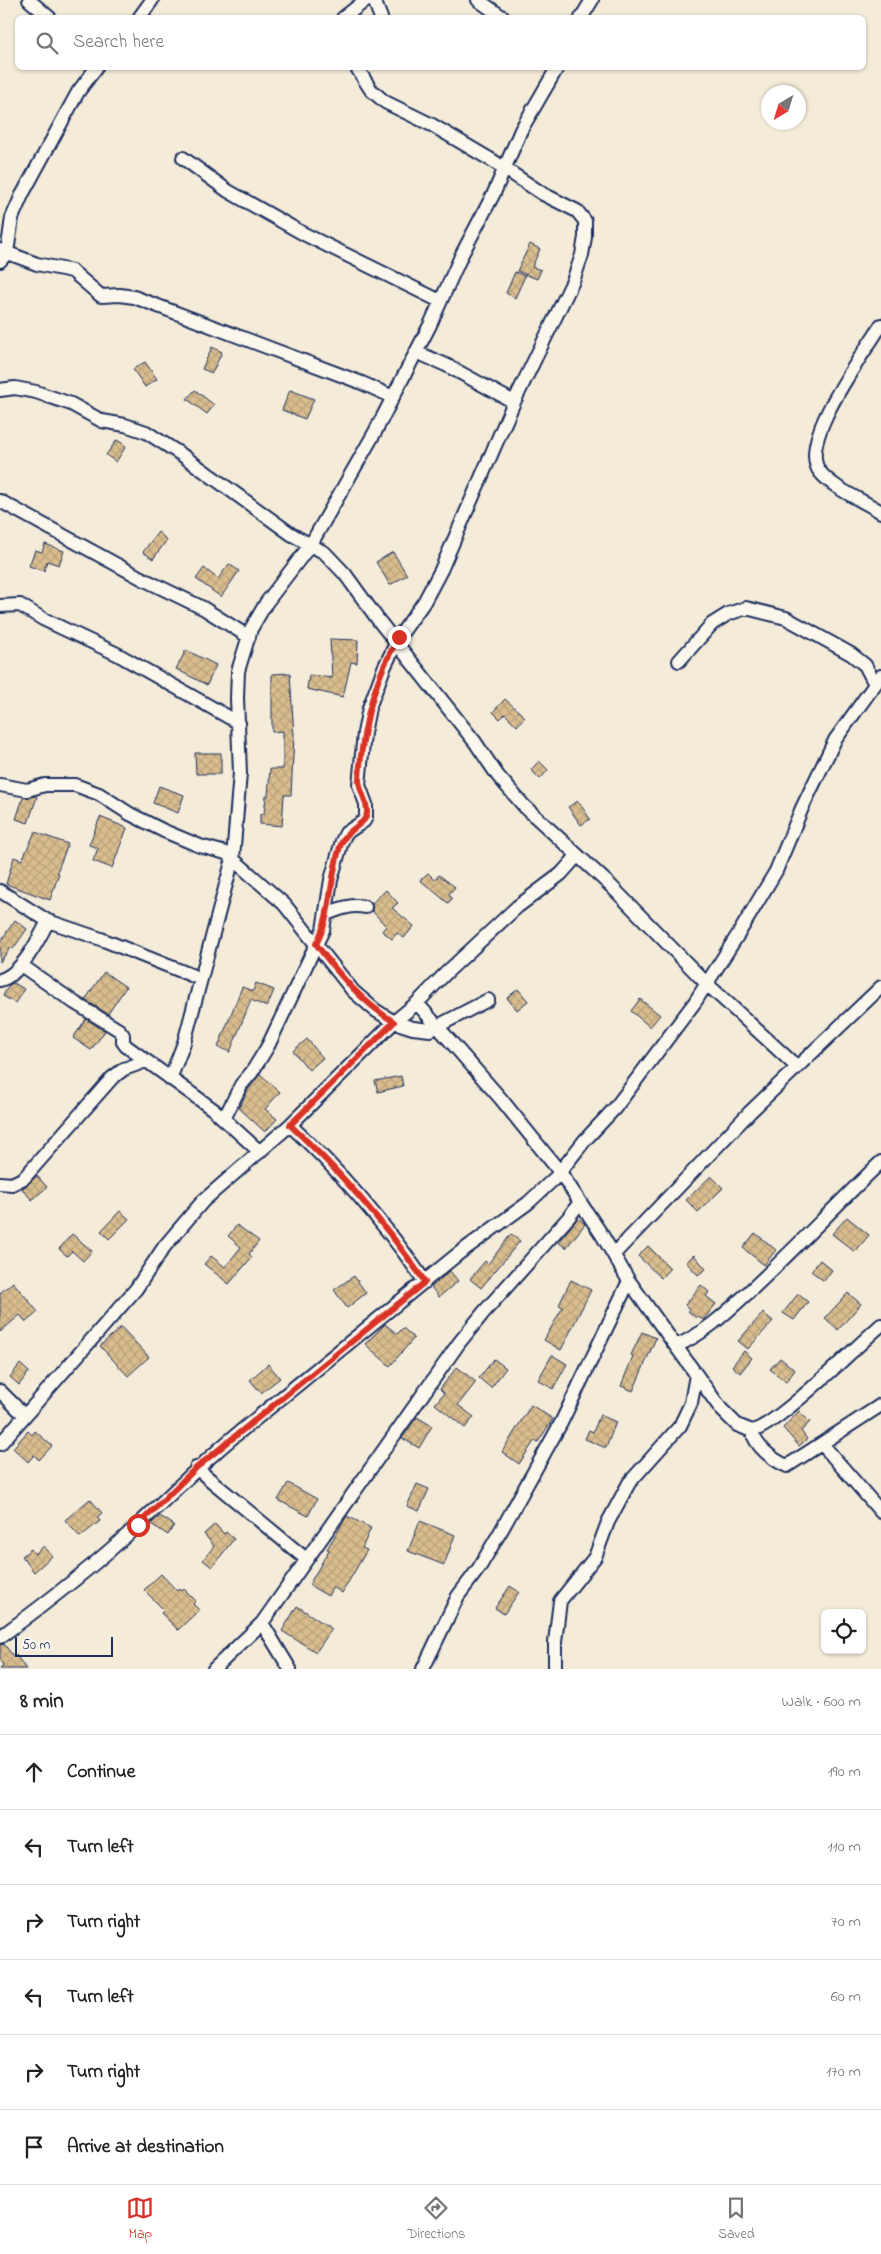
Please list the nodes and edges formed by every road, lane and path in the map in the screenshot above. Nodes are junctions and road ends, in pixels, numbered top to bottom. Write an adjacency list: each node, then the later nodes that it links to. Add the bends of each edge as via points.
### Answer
1 (29, 0): 7 (street)
2 (152, 0): 8 (street)
3 (366, 0): 9 (street)
4 (374, 0): 10 (street)
5 (478, 0): 11 (street)
6 (592, 0): 12 (street)
7 (46, 15)
8 (141, 15)
9 (347, 15)
10 (380, 15)
11 (500, 15)
12 (583, 15)
13 (94, 70): 18 (street, via 78,92 22,195)
14 (358, 70): 17 (street, via 371,90 385,102 432,125)
15 (556, 70): 17 (street, via 529,114)
16 (183, 158): 19 (street, via 228,191 304,234)
17 (503, 168): 19 (street, via 492,198); 24 (street, via 543,194 577,210 585,227 584,246 573,281)
18 (2, 255): 23 (street, via 72,271 102,296 134,297)
19 (440, 301): 21 (street)
20 (881, 325): 26 (street, via 825,415 814,453 816,466 826,477)
21 (416, 352): 23 (street); 24 (street)
22 (0, 390): 27 (street, via 16,388 36,392 70,404 102,421 146,432 291,534)
23 (393, 397): 27 (street)
24 (514, 402): 30 (street, via 441,570 424,602)
25 (0, 501): 29 (street, via 203,608)
26 (881, 512)
27 (311, 544): 29 (street, via 266,603); 30 (street, via 346,574)
28 (0, 606): 33 (street, via 20,605 117,654)
29 (249, 637): 33 (street, via 238,671)
30 (396, 642): 35 (street, via 510,790); 39 (street, via 364,727 359,785 367,814 364,821 346,833 342,841)
31 (679, 661): 32 (street, via 712,624 746,608 786,618 851,654)
32 (878, 680): 45 (street, via 835,740 776,871)
33 (239, 723): 36 (street, via 240,773)
34 (0, 785): 36 (street, via 27,790 46,785 75,785 99,794 164,831)
35 (577, 856): 45 (street, via 629,902); 48 (street, via 561,874 517,907)
36 (233, 858): 41 (street, via 284,904); 43 (street)
37 (0, 890): 40 (street)
38 (365, 907): 39 (street, via 343,907)
39 (326, 914): 41 (street)
40 (48, 921): 42 (street); 43 (street, via 101,938)
41 (316, 944): 49 (street, via 353,990 374,1010); 54 (street, via 268,1046 241,1085)
42 (20, 965): 44 (street); 51 (street, via 119,1030 126,1046)
43 (201, 979): 53 (street, via 184,1043)
44 (0, 980)
45 (707, 984): 52 (street); 58 (street, via 621,1101)
46 (881, 987): 52 (street)
47 (488, 1000): 50 (street)
48 (417, 1003): 49 (street); 50 (street)
49 (394, 1022): 50 (street, via 422,1030); 55 (street)
50 (438, 1027): 58 (street)
51 (146, 1061): 53 (street); 59 (street, via 124,1069 112,1078 24,1178 12,1184)
52 (797, 1067): 61 (street)
53 (170, 1079): 54 (street)
54 (224, 1119): 56 (street)
55 (290, 1125): 56 (street); 63 (street, via 358,1195)
56 (260, 1152): 69 (street, via 186,1219 136,1289)
57 (881, 1162): 65 (street, via 738,1301 704,1331)
58 (560, 1172): 60 (street); 63 (street, via 528,1203)
59 (0, 1183)
60 (580, 1202): 61 (street); 75 (street, via 459,1343)
61 (614, 1254): 62 (street)
62 (629, 1281): 65 (street); 80 (street, via 561,1423 502,1530 458,1596)
63 (425, 1282): 73 (street)
64 (881, 1325): 70 (street, via 787,1408)
65 (676, 1346): 66 (street)
66 (696, 1375): 70 (street, via 727,1416); 81 (street, via 691,1403 680,1426 629,1483 608,1522 595,1557 560,1601)
67 (0, 1391): 69 (street)
68 (881, 1404): 72 (street)
69 (24, 1415): 71 (street)
70 (752, 1431): 72 (street, via 757,1443 787,1466)
71 (0, 1444)
72 (822, 1444): 74 (street)
73 (196, 1468): 75 (street); 77 (street, via 138,1525 62,1591)
74 (881, 1512)
75 (306, 1559): 76 (street)
76 (262, 1623): 78 (street); 79 (street)
77 (0, 1637)
78 (214, 1669)
79 (290, 1669)
80 (423, 1669)
81 (554, 1669)

